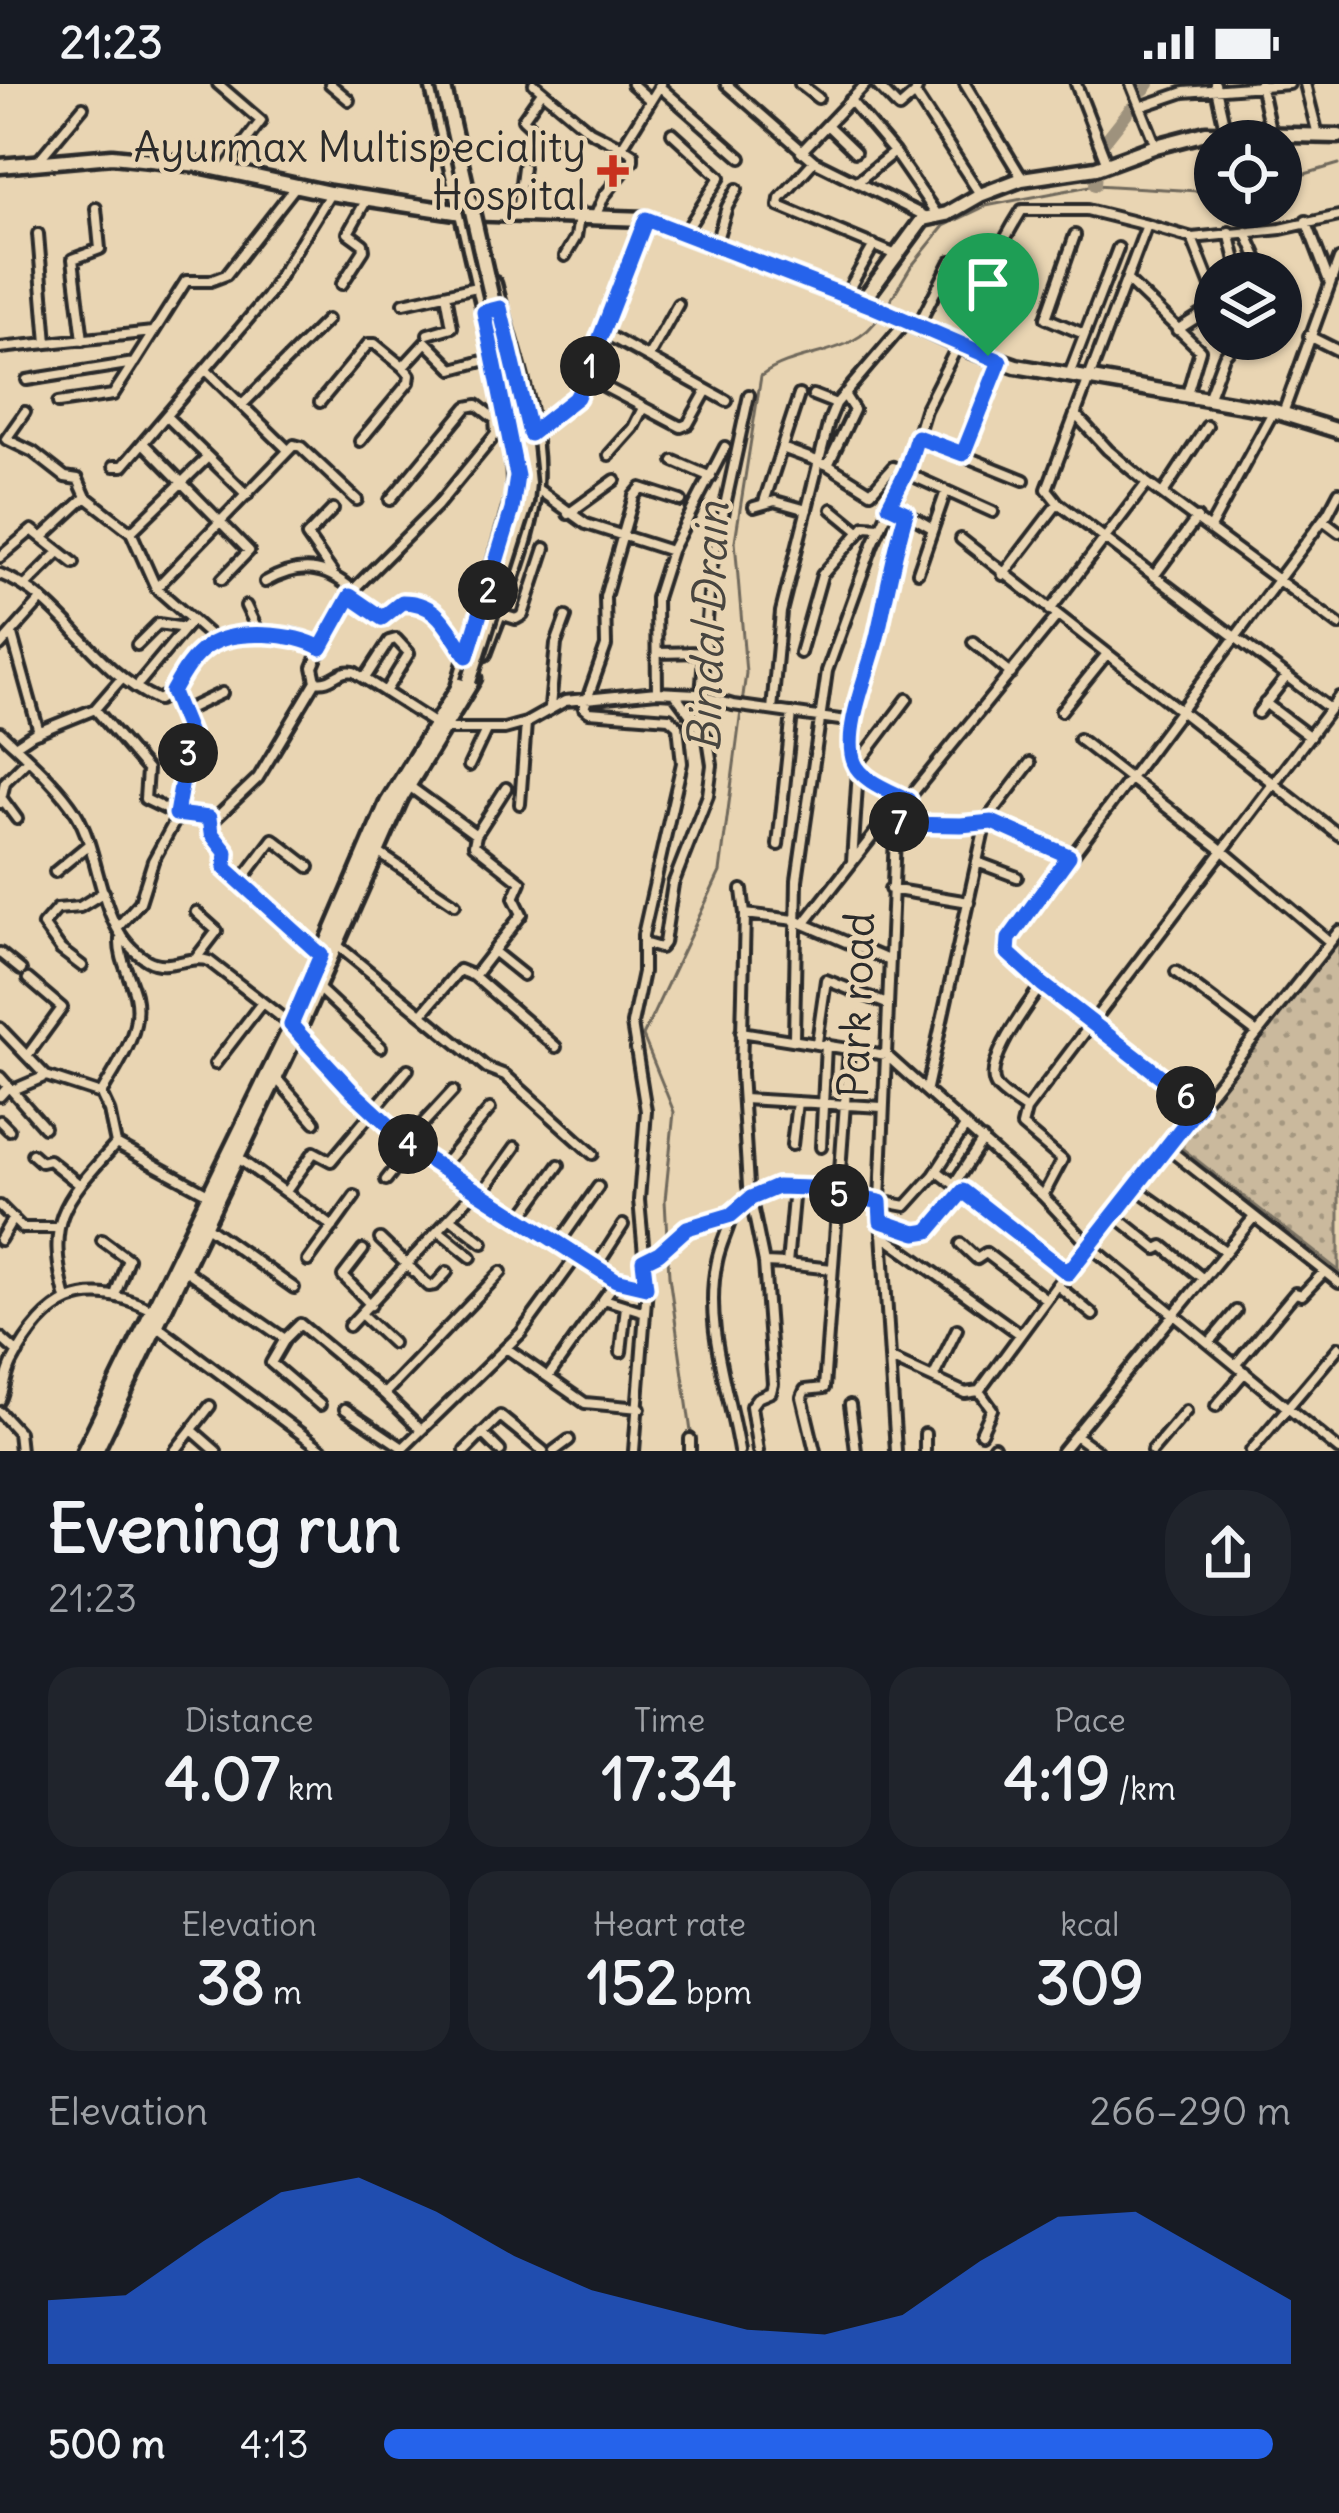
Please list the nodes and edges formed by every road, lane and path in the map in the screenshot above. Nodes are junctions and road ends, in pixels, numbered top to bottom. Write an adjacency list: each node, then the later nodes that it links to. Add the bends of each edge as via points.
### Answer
1 (218, 84): 51 (street, via 261,121)
2 (330, 84): 23 (street)
3 (440, 84): 32 (street); 37 (street); 235 (street, bridge, via 522,479)
4 (534, 84): 20 (street)
5 (632, 84): 24 (street)
6 (726, 84): 41 (street)
7 (800, 84): 22 (street)
8 (866, 84): 25 (street)
9 (876, 84): 19 (street, via 899,107)
10 (965, 84): 53 (street)
11 (1076, 84): 47 (street)
12 (1131, 84): 21 (street)
13 (1147, 84): 21 (street)
14 (1289, 84): 17 (street)
15 (1305, 84): 35 (street)
16 (660, 85): 24 (street); 44 (street)
17 (1260, 85): 18 (street); 29 (street)
18 (1216, 87): 27 (street); 28 (street)
19 (917, 89): 58 (street)
20 (542, 92): 39 (street); 40 (street, via 524,119)
21 (1136, 96): 27 (street)
22 (818, 98)
23 (349, 100)
24 (650, 100): 39 (street)
25 (850, 100): 30 (street); 43 (street)
26 (82, 107): 46 (street)
27 (1140, 107): 38 (street)
28 (1223, 120)
29 (1268, 120)
30 (827, 125): 41 (street); 42 (street)
31 (672, 134): 74 (street, via 720,177)
32 (461, 136): 37 (street); 50 (street)
33 (1194, 136): 38 (street)
34 (1302, 136): 35 (street)
35 (1318, 136): 36 (street)
36 (1339, 136)
37 (444, 140): 52 (street)
38 (1156, 146): 47 (street)
39 (622, 147): 65 (street, via 633,160)
40 (555, 149)
41 (801, 152): 45 (street)
42 (855, 152)
43 (895, 152): 54 (street); 66 (street)
44 (741, 158)
45 (814, 161): 54 (street); 77 (street, via 779,206)
46 (36, 164): 48 (street); 51 (street, via 112,156)
47 (1107, 164): 53 (street)
48 (0, 166)
49 (523, 167): 63 (street)
50 (468, 168): 52 (street); 62 (street)
51 (224, 171): 55 (street)
52 (452, 172): 61 (street)
53 (1022, 179): 58 (street)
54 (856, 183): 66 (street)
55 (296, 186): 57 (street); 103 (street, via 226,275 186,281)
56 (737, 189): 78 (street)
57 (330, 193): 59 (street); 119 (street, via 282,277)
58 (980, 195): 66 (street)
59 (367, 199): 61 (street); 89 (street, via 348,233 364,250)
60 (96, 208): 108 (street, via 100,249 73,259)
61 (462, 213): 62 (street); 91 (street)
62 (478, 214): 63 (street); 88 (street)
63 (517, 214): 64 (street)
64 (579, 215): 65 (street); 84 (street)
65 (596, 215): 68 (street)
66 (932, 216): 83 (street)
67 (1339, 216): 69 (street)
68 (646, 219): 74 (street); 104 (street)
69 (1306, 221): 72 (street); 90 (street)
70 (1147, 225): 76 (street); 87 (street); 115 (street, via 1087,210 1022,210 994,256 974,317)
71 (1229, 232): 72 (street); 76 (street); 81 (street)
72 (1246, 232): 82 (street)
73 (38, 234): 109 (street)
74 (683, 235): 78 (street)
75 (1075, 235): 106 (street, via 1046,318)
76 (1192, 238): 80 (street)
77 (874, 245): 83 (street); 93 (street)
78 (715, 247): 93 (street)
79 (1118, 248): 106 (street)
80 (1198, 252)
81 (1234, 252)
82 (1255, 252)
83 (896, 255): 96 (street)
84 (565, 256)
85 (1339, 260): 90 (street)
86 (951, 261): 101 (street)
87 (1127, 280): 102 (street); 122 (street)
88 (494, 282): 91 (street); 97 (street)
89 (342, 284)
90 (1330, 284): 107 (street)
91 (478, 287): 92 (street); 98 (street)
92 (446, 294): 94 (street); 105 (street, via 452,327)
93 (845, 296): 96 (street)
94 (404, 303)
95 (678, 304): 113 (street)
96 (867, 304): 101 (street)
97 (500, 308): 98 (street); 143 (street)
98 (484, 312): 114 (street)
99 (327, 320): 135 (street)
100 (1194, 320): 102 (street)
101 (907, 321): 110 (street); 129 (street)
102 (1178, 330): 128 (street, via 1201,354)
103 (155, 332): 108 (street); 117 (street)
104 (602, 332): 113 (street); 121 (street)
105 (428, 334)
106 (1084, 334): 120 (street)
107 (1309, 337): 112 (street); 138 (street)
108 (83, 340): 109 (street)
109 (47, 344): 111 (street)
110 (958, 345): 115 (street); 144 (street)
111 (0, 348)
112 (1339, 351)
113 (649, 356): 124 (street)
114 (494, 358): 118 (street, via 453,369 423,342); 228 (street, via 517,476)
115 (994, 358): 120 (street); 150 (street)
116 (1223, 360): 130 (street)
117 (134, 363): 123 (street); 133 (street, via 112,394)
118 (403, 367): 132 (street, via 368,344); 145 (street, via 409,382)
119 (207, 370): 135 (street); 140 (street)
120 (1069, 375): 122 (street)
121 (586, 377): 136 (street); 143 (street, via 571,404)
122 (1088, 378): 128 (street); 139 (street)
123 (27, 380)
124 (707, 390): 131 (street); 136 (street, via 685,426)
125 (799, 394): 148 (street)
126 (748, 395): 225 (street, via 718,526)
127 (813, 395): 134 (street)
128 (1187, 395): 130 (street)
129 (845, 396): 134 (street); 154 (street, via 854,410)
130 (1208, 399): 138 (street)
131 (727, 401)
132 (320, 402)
133 (58, 404)
134 (836, 404): 154 (street)
135 (242, 405): 149 (street)
136 (643, 408): 151 (street)
137 (25, 412): 167 (street, via 6,439 77,479)
138 (1278, 412): 142 (street); 184 (street)
139 (1075, 414): 160 (street); 171 (street, via 1047,489)
140 (166, 416): 146 (street); 152 (street)
141 (1208, 426): 165 (street)
142 (1339, 431)
143 (530, 434): 162 (street)
144 (917, 437): 150 (street); 156 (street)
145 (361, 441)
146 (143, 443): 155 (street); 161 (street)
147 (725, 447): 157 (street)
148 (782, 448): 154 (street); 175 (street, via 759,505)
149 (288, 450): 166 (street); 168 (street, via 301,447)
150 (963, 454): 159 (street)
151 (609, 455)
152 (208, 457): 161 (street); 166 (street)
153 (674, 461): 157 (street)
154 (823, 463): 156 (street, via 871,492 891,467); 175 (street)
155 (114, 466)
156 (906, 472): 163 (street); 172 (street)
157 (711, 477): 193 (street)
158 (615, 480): 178 (street)
159 (1024, 480)
160 (1147, 482): 165 (street); 191 (street, Park road)
161 (182, 484): 181 (street); 185 (street)
162 (535, 487): 178 (street); 211 (street)
163 (946, 491): 176 (street); 183 (street)
164 (1339, 492): 180 (street)
165 (1163, 493): 179 (street)
166 (247, 495): 181 (street)
167 (86, 497): 185 (street); 189 (street)
168 (357, 500)
169 (390, 500): 207 (street, via 467,406 478,404 495,418 498,430 462,477)
170 (681, 501): 188 (street, via 638,489)
171 (1058, 503): 191 (street); 200 (street)
172 (889, 505): 177 (street); 182 (street)
173 (333, 509): 198 (street, via 307,536)
174 (832, 509): 186 (street)
175 (807, 510): 249 (street, via 781,612)
176 (993, 512)
177 (906, 513): 183 (street); 256 (street)
178 (568, 514): 188 (street)
179 (1197, 518): 184 (street); 201 (street)
180 (1323, 520): 187 (street); 203 (street)
181 (220, 523): 202 (street, via 249,551); 206 (street)
182 (880, 527): 186 (street); 255 (street, via 830,657)
183 (932, 528): 197 (street)
184 (1210, 528): 203 (street)
185 (130, 532): 206 (street)
186 (860, 532): 226 (street, via 822,575)
187 (1339, 532)
188 (622, 537): 193 (street); 244 (street, via 604,597 605,646)
189 (42, 538): 194 (street); 195 (street, via 30,530)
190 (961, 539): 200 (street)
191 (1105, 539): 201 (street); 212 (street, Park road)
192 (544, 548): 211 (street, via 523,615)
193 (671, 551): 224 (street, via 656,598)
194 (58, 552): 196 (street); 205 (street)
195 (0, 557)
196 (74, 563)
197 (917, 572)
198 (333, 573): 204 (street, via 292,569); 207 (street)
199 (0, 574): 205 (street)
200 (1003, 575): 212 (street)
201 (1154, 576): 218 (street)
202 (222, 579)
203 (1278, 580): 214 (street); 218 (street)
204 (265, 582)
205 (25, 586): 208 (street)
206 (156, 588): 215 (street)
207 (351, 593): 223 (street); 228 (street, via 382,618 402,602 430,608)
208 (42, 599): 216 (street); 232 (street)
209 (246, 606): 217 (street)
210 (1339, 609): 214 (street)
211 (498, 613): 235 (street, via 479,667)
212 (1054, 613): 227 (street); 229 (street, Park road)
213 (566, 617): 246 (street)
214 (1335, 622)
215 (188, 625): 219 (street); 221 (street, via 158,624); 234 (street)
216 (12, 635): 222 (street); 261 (street)
217 (260, 635): 219 (street); 223 (street, via 291,634)
218 (1237, 637): 230 (street); 253 (street)
219 (217, 642): 236 (street, via 196,656)
220 (973, 642): 229 (street)
221 (137, 645)
222 (0, 646)
223 (321, 648): 233 (street)
224 (658, 652): 225 (street); 238 (street)
225 (703, 652): 241 (street)
226 (800, 652)
227 (1106, 655): 250 (street); 253 (street)
228 (467, 656): 235 (street)
229 (1011, 674): 274 (street, Park road)
230 (1287, 676): 245 (street); 247 (street)
231 (365, 678): 233 (street, via 348,670); 237 (street); 237 (street, via 396,639 410,653)
232 (121, 679): 236 (street, via 158,700); 248 (street)
233 (316, 681): 277 (street, via 258,778 221,817)
234 (140, 682)
235 (463, 685): 258 (street)
236 (172, 692): 251 (street)
237 (385, 692): 258 (street)
238 (657, 692): 239 (street); 244 (street)
239 (674, 692): 241 (street); 305 (street, via 708,739 710,784 674,884 662,946)
240 (222, 693): 251 (street)
241 (701, 695): 249 (street)
242 (1339, 697): 247 (street)
243 (907, 699): 268 (street)
244 (585, 700): 246 (street); 305 (street, via 589,712 669,718 680,736 680,775)
245 (1265, 703): 254 (street); 262 (street)
246 (550, 707): 257 (street)
247 (1330, 709): 262 (street)
248 (95, 710): 261 (street); 276 (street, via 147,770 145,800)
249 (772, 710): 252 (street)
250 (1061, 711)
251 (182, 712): 276 (street, via 189,749)
252 (792, 713): 255 (street); 284 (street)
253 (1180, 713): 269 (street); 270 (street)
254 (1258, 713)
255 (819, 716): 256 (street); 301 (street)
256 (854, 722): 268 (street)
257 (526, 723): 259 (street); 275 (street)
258 (438, 726): 259 (street); 271 (street); 309 (street, via 387,803)
259 (487, 730): 267 (street)
260 (0, 732): 264 (street)
261 (39, 732): 264 (street)
262 (1310, 736): 270 (street)
263 (1079, 739): 269 (street)
264 (15, 746): 265 (street)
265 (28, 759): 273 (street, via 5,782); 283 (street, via 68,802)
266 (1030, 763): 279 (street)
267 (469, 766)
268 (857, 768): 274 (street); 289 (street)
269 (1130, 778): 286 (street); 287 (street)
270 (1274, 784): 282 (street); 286 (street)
271 (408, 785): 281 (street); 285 (street)
272 (506, 788): 281 (street)
273 (1, 801): 278 (street)
274 (906, 803): 280 (street, Park road); 289 (street)
275 (520, 804)
276 (176, 814): 277 (street); 303 (street, via 140,902)
277 (209, 818): 293 (street, via 226,852 223,865)
278 (17, 819)
279 (986, 821): 280 (street); 287 (street); 288 (street)
280 (898, 824): 294 (street, Park road)
281 (476, 835): 307 (street, via 474,845 521,882 514,898 521,914)
282 (1339, 835)
283 (89, 844): 291 (street); 296 (street)
284 (778, 844)
285 (376, 851): 298 (street); 306 (street)
286 (1223, 851): 304 (street); 321 (street)
287 (1069, 856): 316 (street, via 1007,943)
288 (977, 862): 292 (street); 297 (street)
289 (852, 863): 301 (street)
290 (309, 867): 293 (street, via 273,839)
291 (55, 872)
292 (1017, 877)
293 (242, 880): 309 (street)
294 (890, 889): 297 (street); 311 (street, Park road)
295 (742, 890): 300 (street)
296 (104, 892): 303 (street); 312 (street, via 80,908 58,910 43,926)
297 (969, 902): 339 (street)
298 (454, 904)
299 (196, 912): 310 (street, via 218,931)
300 (745, 914): 301 (street); 324 (street)
301 (799, 922): 311 (street); 326 (street)
302 (1339, 931): 304 (street)
303 (118, 932): 310 (street, via 154,963); 341 (street, via 136,1020)
304 (1330, 941): 325 (street)
305 (643, 943): 411 (street, via 632,1024 646,1111)
306 (336, 944): 317 (street); 320 (street)
307 (493, 951): 314 (street); 315 (street)
308 (0, 952): 332 (street, via 62,1008)
309 (321, 955): 323 (street)
310 (196, 958): 318 (street)
311 (888, 960): 319 (street, Park road)
312 (82, 966)
313 (1175, 972): 325 (street)
314 (524, 975)
315 (473, 976): 320 (street, via 457,972); 329 (street)
316 (1042, 984): 321 (street); 350 (street, via 993,1072 998,1088)
317 (317, 987): 323 (street); 328 (street)
318 (261, 1004): 323 (street); 333 (street)
319 (887, 1004): 327 (street, via 826,980); 331 (street, Park road)
320 (422, 1015): 365 (street, via 505,1075)
321 (1092, 1023): 347 (street); 350 (street)
322 (0, 1028): 332 (street)
323 (295, 1028): 337 (street); 351 (street); 380 (street)
324 (741, 1032): 326 (street); 343 (street)
325 (1257, 1033): 347 (street)
326 (794, 1038): 327 (street)
327 (821, 1043): 330 (street); 345 (street)
328 (381, 1047)
329 (556, 1047)
330 (849, 1049): 331 (street); 346 (street)
331 (886, 1054): 339 (street); 348 (street, Park road)
332 (27, 1056): 335 (street)
333 (215, 1064)
334 (408, 1069): 351 (street)
335 (46, 1076): 338 (street); 341 (street)
336 (0, 1077): 338 (street)
337 (276, 1078): 353 (street); 366 (street)
338 (11, 1088): 342 (street); 355 (street)
339 (927, 1088): 354 (street)
340 (453, 1091): 360 (street)
341 (101, 1094): 358 (street)
342 (0, 1096)
343 (743, 1099): 344 (street); 383 (street)
344 (797, 1102): 345 (street); 359 (street)
345 (823, 1104): 346 (street); 362 (street)
346 (845, 1105): 348 (street); 378 (street)
347 (1199, 1106): 363 (street)
348 (882, 1107): 384 (street, Park road)
349 (490, 1109): 368 (street)
350 (1026, 1110): 382 (street, via 1022,1126 1062,1160)
351 (374, 1112): 360 (street); 376 (street, via 329,1162 314,1152)
352 (0, 1121): 356 (street)
353 (315, 1122)
354 (965, 1126): 357 (street); 369 (street)
355 (44, 1127)
356 (9, 1130)
357 (983, 1140): 371 (street); 382 (street)
358 (116, 1144): 372 (street); 380 (street)
359 (792, 1144)
360 (409, 1145): 368 (street); 370 (street)
361 (515, 1147): 379 (street)
362 (821, 1147)
363 (1166, 1147): 375 (street); 388 (street)
364 (32, 1154): 372 (street)
365 (592, 1154)
366 (238, 1158): 376 (street); 394 (street)
367 (559, 1165): 391 (street)
368 (440, 1168): 379 (street)
369 (937, 1171): 371 (street); 384 (street, via 906,1206)
370 (386, 1180)
371 (954, 1184): 377 (street)
372 (80, 1185): 396 (street)
373 (598, 1186): 403 (street)
374 (794, 1187): 378 (street); 383 (street); 413 (street)
375 (1135, 1187): 386 (street); 407 (street)
376 (287, 1190): 395 (street)
377 (963, 1191): 392 (street, via 926,1233); 421 (street)
378 (838, 1193): 384 (street); 416 (street)
379 (477, 1194): 390 (street); 391 (street)
380 (210, 1195): 434 (street)
381 (355, 1196): 395 (street)
382 (1043, 1196): 405 (street)
383 (751, 1198): 387 (street); 412 (street)
384 (880, 1202): 392 (street, Park road)
385 (0, 1206): 389 (street)
386 (1113, 1214): 405 (street); 422 (street)
387 (731, 1215): 411 (street, via 682,1230); 491 (street, via 713,1313)
388 (1254, 1217): 407 (street); 420 (street)
389 (13, 1218): 396 (street, via 27,1229); 400 (street)
390 (452, 1219): 397 (street); 402 (street)
391 (519, 1220): 403 (street)
392 (881, 1221): 398 (street, Park road)
393 (623, 1225): 415 (street)
394 (206, 1226): 417 (street); 427 (street)
395 (333, 1227): 410 (street)
396 (56, 1228): 429 (street)
397 (440, 1232): 409 (street); 414 (street)
398 (882, 1235): 443 (street); 452 (street, Park road)
399 (380, 1239): 414 (street)
400 (0, 1240)
401 (103, 1240): 428 (street, via 128,1259)
402 (483, 1243)
403 (558, 1244): 408 (street)
404 (961, 1244): 431 (street, via 976,1259 986,1253)
405 (1089, 1245): 421 (street); 437 (street)
406 (363, 1250): 432 (street, via 343,1276)
407 (1225, 1251): 422 (street)
408 (578, 1256): 415 (street); 448 (street)
409 (471, 1257)
410 (308, 1261)
411 (643, 1261): 426 (street)
412 (764, 1263): 413 (street); 492 (street, via 773,1388 751,1406)
413 (787, 1264): 416 (street)
414 (408, 1266): 418 (street, via 431,1287); 432 (street)
415 (596, 1268): 423 (street)
416 (832, 1269): 493 (street, via 824,1388 802,1397)
417 (185, 1270): 441 (street); 445 (street)
418 (447, 1272)
419 (500, 1272): 458 (street)
420 (1324, 1272): 424 (street); 453 (street, via 1295,1293)
421 (1068, 1273): 425 (street)
422 (1202, 1278): 437 (street)
423 (616, 1280): 426 (street); 430 (street)
424 (1339, 1283)
425 (1057, 1285): 431 (street); 439 (street)
426 (646, 1287): 436 (street)
427 (294, 1288)
428 (115, 1295): 429 (street); 434 (street)
429 (66, 1299): 451 (street)
430 (604, 1299): 433 (street); 455 (street)
431 (1046, 1299): 443 (street)
432 (370, 1305): 438 (street)
433 (626, 1306): 436 (street); 450 (street)
434 (153, 1311): 480 (street)
435 (1236, 1311): 446 (street)
436 (645, 1312): 466 (street)
437 (1173, 1313): 446 (street); 474 (street)
438 (362, 1314): 440 (street); 447 (street)
439 (1094, 1315)
440 (349, 1326)
441 (158, 1327): 481 (street); 484 (street)
442 (957, 1329): 456 (street)
443 (1020, 1334): 457 (street)
444 (0, 1337): 451 (street)
445 (285, 1339): 458 (street, via 303,1326); 460 (street, via 271,1364)
446 (1209, 1342): 453 (street)
447 (392, 1343)
448 (506, 1348): 455 (street); 470 (street)
449 (1339, 1348): 464 (street)
450 (621, 1352)
451 (18, 1353): 459 (street)
452 (891, 1359): 456 (street); 495 (street, Park road)
453 (1236, 1364): 454 (street)
454 (1245, 1372): 463 (street); 464 (street)
455 (548, 1377): 466 (street, via 585,1403)
456 (933, 1378): 457 (street)
457 (979, 1391): 472 (street, via 992,1409)
458 (384, 1394): 470 (street)
459 (0, 1400)
460 (320, 1405)
461 (850, 1405): 494 (street)
462 (210, 1406): 469 (street)
463 (1216, 1406)
464 (1288, 1406): 478 (street); 500 (street)
465 (345, 1408): 477 (street)
466 (640, 1408): 489 (street)
467 (1186, 1411): 499 (street)
468 (0, 1412): 479 (street, via 18,1432)
469 (192, 1430): 482 (street); 483 (street)
470 (421, 1430): 477 (street)
471 (482, 1433): 485 (street); 486 (street); 487 (street, via 504,1416)
472 (981, 1433)
473 (925, 1434): 496 (street)
474 (1075, 1435): 497 (street); 498 (street)
475 (690, 1439): 490 (street)
476 (568, 1440): 488 (street)
477 (405, 1450)
478 (1339, 1450)
479 (20, 1451)
480 (84, 1451)
481 (96, 1451)
482 (175, 1451)
483 (216, 1451)
484 (324, 1451)
485 (465, 1451)
486 (500, 1451)
487 (543, 1451)
488 (554, 1451)
489 (634, 1451)
490 (690, 1451)
491 (740, 1451)
492 (758, 1451)
493 (815, 1451)
494 (856, 1451)
495 (896, 1451)
496 (926, 1451)
497 (1062, 1451)
498 (1097, 1451)
499 (1151, 1451)
500 (1251, 1451)

